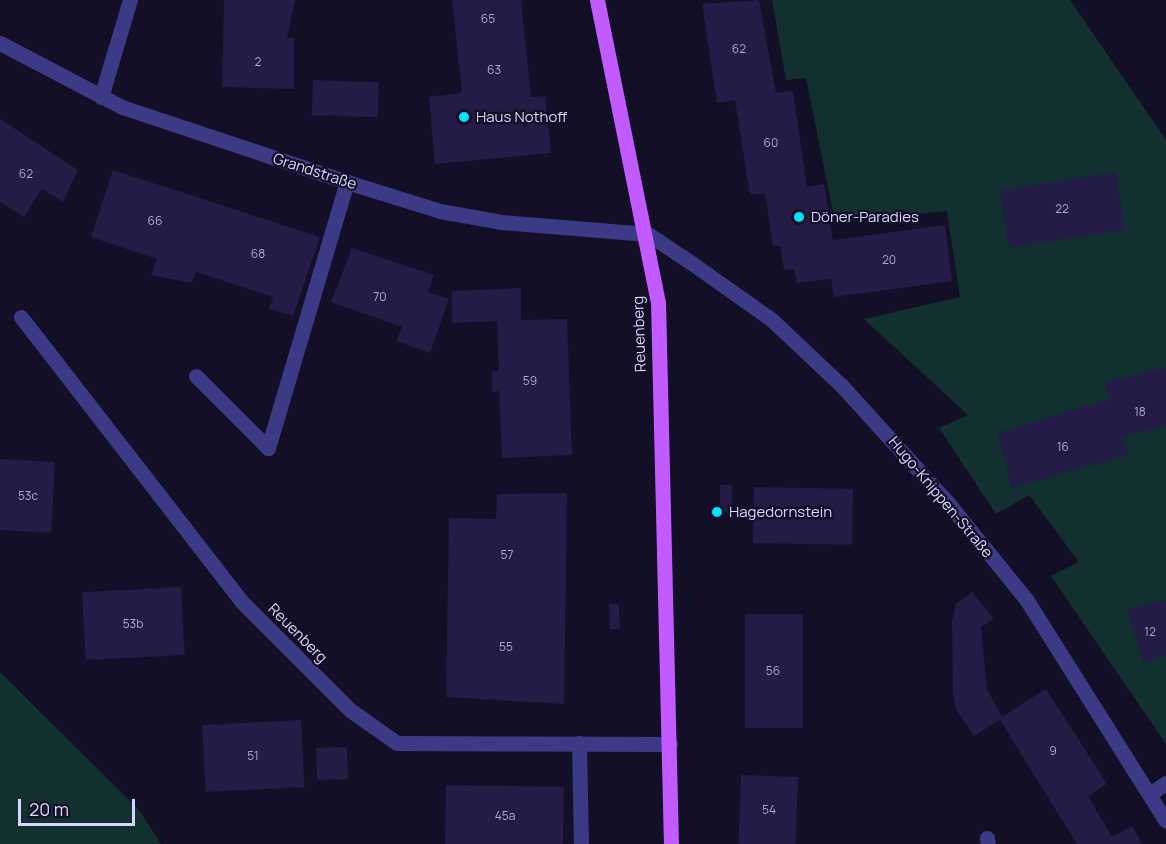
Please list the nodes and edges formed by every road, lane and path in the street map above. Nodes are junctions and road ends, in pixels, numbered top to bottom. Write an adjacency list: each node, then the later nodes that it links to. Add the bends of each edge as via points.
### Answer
1 (130, 0): 4 (street)
2 (597, 0): 6 (main road, Reuenberg)
3 (0, 43): 4 (street, Grandstraße)
4 (101, 97): 5 (street, Grandstraße)
5 (347, 182): 6 (street, Grandstraße, via 440,211 501,222); 8 (street, via 268,448)
6 (648, 234): 10 (main road, Reuenberg, via 658,302 659,498); 12 (street, Hugo-Knippen-Straße, via 772,320 890,437 1026,599)
7 (21, 317): 9 (street, Reuenberg, via 242,602 350,710 397,743)
8 (196, 376)
9 (579, 743): 10 (street, Reuenberg); 14 (street)
10 (670, 744): 15 (main road, Reuenberg)
11 (1166, 783): 12 (street)
12 (1151, 793): 13 (street, Hugo-Knippen-Straße)
13 (1166, 821)
14 (581, 844)
15 (671, 844)

